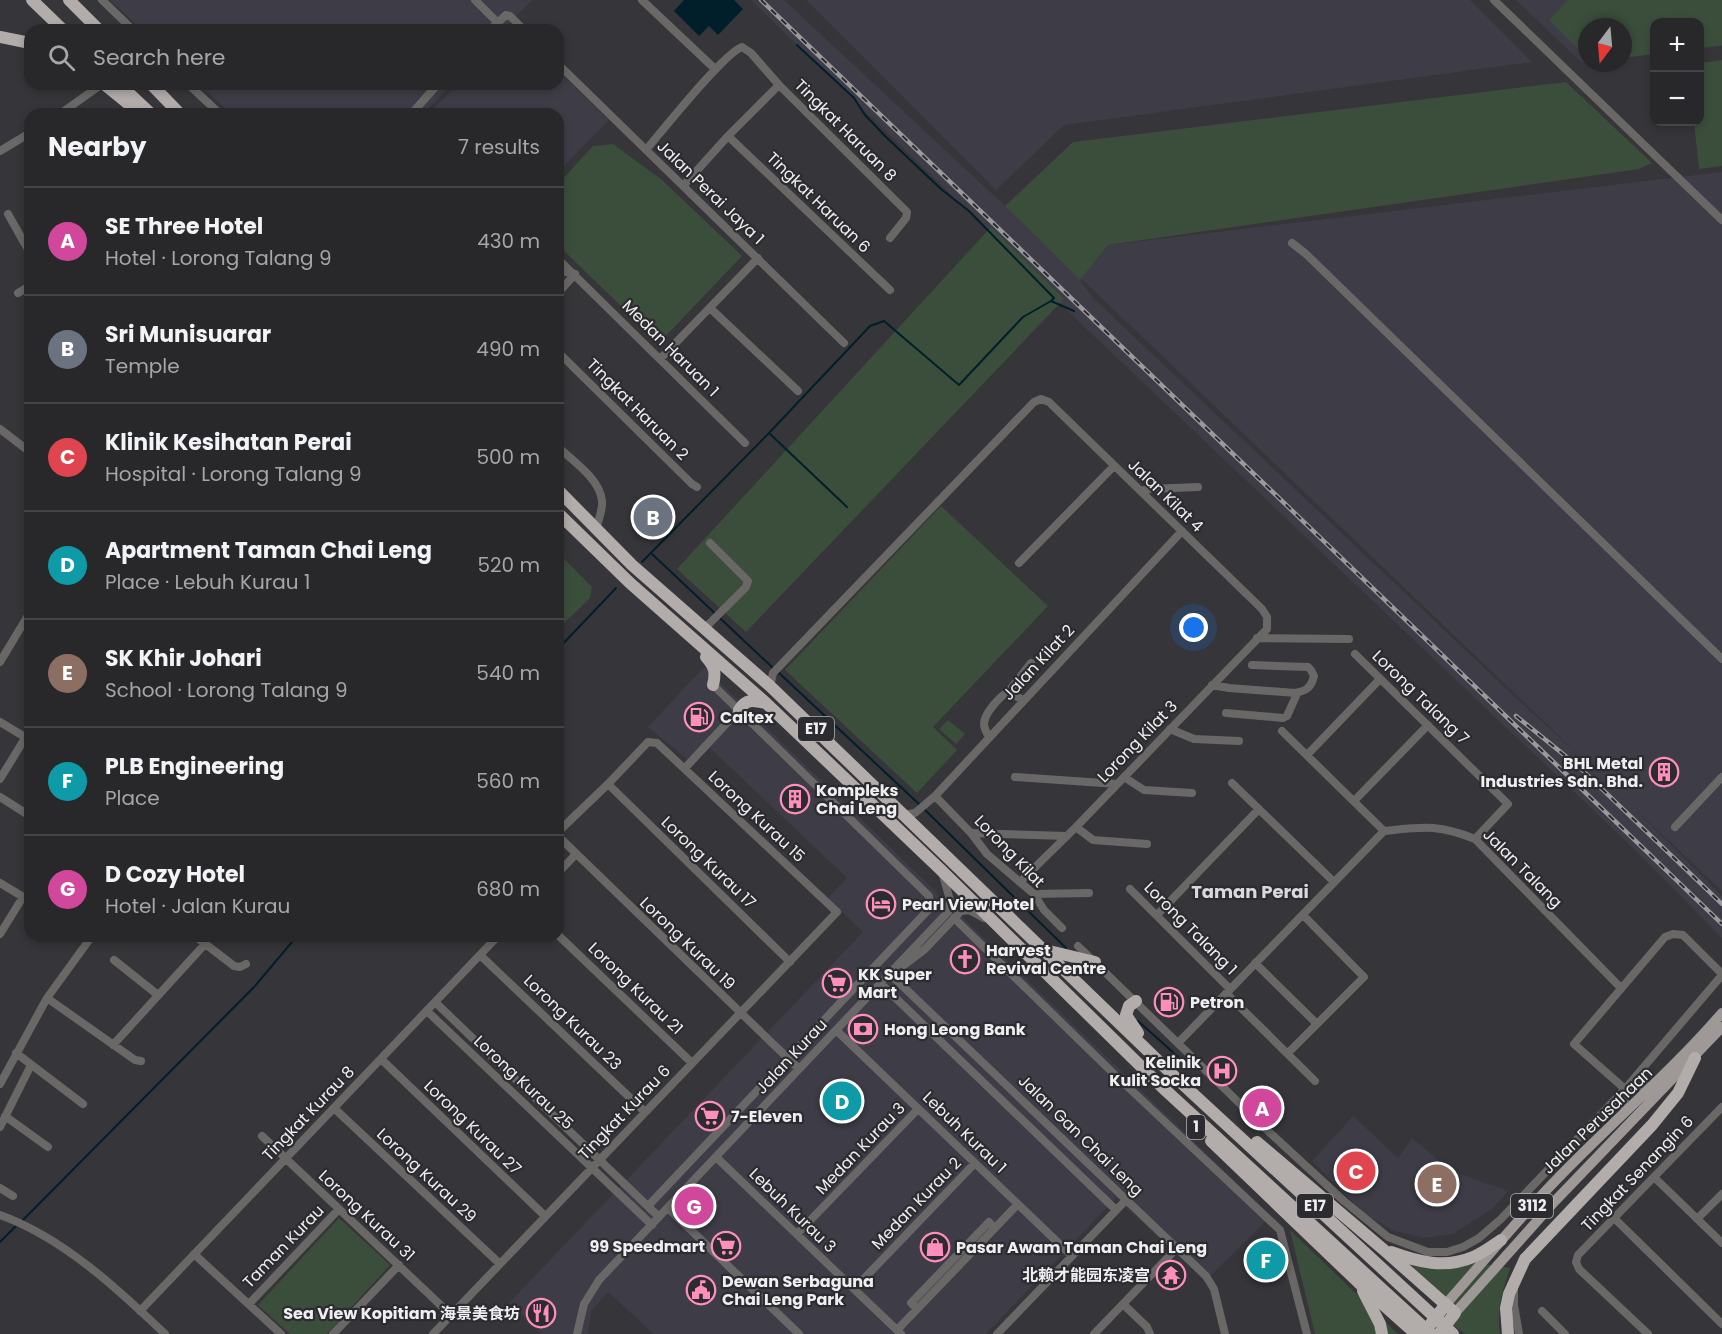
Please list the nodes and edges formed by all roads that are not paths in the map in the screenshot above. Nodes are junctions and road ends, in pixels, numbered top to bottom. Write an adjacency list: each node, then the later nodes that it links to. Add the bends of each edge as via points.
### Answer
1 (32, 0): 8 (highway)
2 (102, 0): 10 (street)
3 (475, 0): 7 (street)
4 (642, 0): 14 (street)
5 (1494, 0): 35 (street)
6 (72, 2): 9 (highway)
7 (498, 23): 11 (street, via 506,15)
8 (57, 24)
9 (93, 24)
10 (127, 24)
11 (518, 24)
12 (0, 37): 13 (highway)
13 (24, 42)
14 (715, 69): 16 (street, Tingkat Haruan 8, via 742,47); 31 (street)
15 (564, 70): 31 (street, Jalan Perai Jaya 1)
16 (779, 85): 29 (street); 36 (street, Tingkat Haruan 8, via 907,212)
17 (94, 90): 23 (street)
18 (111, 90): 24 (highway)
19 (125, 90): 25 (highway)
20 (157, 90): 26 (highway)
21 (194, 90): 27 (street)
22 (433, 90): 28 (street)
23 (69, 108)
24 (133, 108)
25 (145, 108)
26 (174, 108)
27 (214, 108)
28 (417, 108)
29 (728, 136): 33 (street); 45 (street, Tingkat Haruan 6)
30 (24, 137): 32 (street)
31 (646, 150): 33 (street, Jalan Perai Jaya 1)
32 (0, 151)
33 (683, 186): 39 (street, Jalan Perai Jaya 1)
34 (8, 214): 37 (street)
35 (1722, 220)
36 (890, 238)
37 (24, 242)
38 (1292, 243): 73 (street)
39 (758, 258): 47 (street); 48 (street, Jalan Perai Jaya 1)
40 (564, 263): 42 (street, Medan Haruan 1)
41 (564, 271): 42 (street)
42 (575, 274): 43 (street); 50 (street, Medan Haruan 1)
43 (564, 286)
44 (24, 290): 46 (street)
45 (890, 290)
46 (18, 293)
47 (710, 308): 50 (street); 51 (street)
48 (844, 343)
49 (564, 358): 57 (street, Tingkat Haruan 2)
50 (660, 359): 53 (street, Medan Haruan 1)
51 (798, 391)
52 (0, 429): 54 (street)
53 (745, 443)
54 (24, 447)
55 (564, 453): 62 (street, via 599,490 602,503)
56 (1114, 465): 59 (street, Jalan Kilat 4); 65 (street); 77 (street, Jalan Kilat 4, via 1049,402 1034,402)
57 (697, 486)
58 (1198, 487): 59 (street)
59 (1141, 491): 63 (street, Jalan Kilat 4)
60 (564, 496): 62 (highway, E17)
61 (564, 519): 69 (highway, E17)
62 (597, 529): 68 (highway, E17)
63 (1182, 531): 66 (street, Jalan Kilat 4); 83 (street, Jalan Kilat 2)
64 (710, 543): 68 (street, via 748,581)
65 (1019, 563)
66 (1267, 616): 70 (street, Lorong Kilat 3, via 1267,629)
67 (24, 622): 74 (street)
68 (704, 629): 77 (highway, E17, via 755,673)
69 (687, 633): 79 (highway, via 714,666); 84 (highway, E17)
70 (1257, 638): 71 (street); 80 (street, Lorong Kilat 3)
71 (1349, 639)
72 (1355, 654): 78 (street, Lorong Talang 7)
73 (1722, 659)
74 (0, 662)
75 (1031, 663): 81 (street)
76 (1252, 665): 82 (street, via 1308,667 1314,676 1312,683)
77 (775, 674): 110 (highway, E17)
78 (1380, 679): 88 (street, Lorong Talang 7); 96 (street)
79 (713, 685): 85 (street)
80 (1212, 685): 82 (street); 89 (street, Lorong Kilat 3)
81 (1008, 692): 83 (street); 92 (street, via 986,717 984,726)
82 (1295, 693): 86 (street, via 1283,718)
83 (1023, 700): 92 (street, Jalan Kilat 2)
84 (766, 703): 85 (highway, via 748,701); 122 (highway, E17)
85 (739, 711): 97 (street); 157 (street, Jalan Kurau, via 929,896 930,908)
86 (1226, 713)
87 (0, 722): 91 (street)
88 (1428, 725): 107 (street); 117 (street, Lorong Talang 7, via 1508,804)
89 (1170, 729): 93 (street, via 1194,739); 101 (street, Lorong Kilat 3)
90 (1282, 731): 96 (street)
91 (24, 734)
92 (990, 737): 105 (street, Jalan Kilat 2)
93 (1239, 741)
94 (657, 743): 97 (street, Lorong Kurau 15); 103 (street, Lorong Kurau 19, via 648,742)
95 (24, 744): 100 (street)
96 (1307, 755): 107 (street)
97 (685, 768): 131 (street, Lorong Kurau 15)
98 (1015, 777): 101 (street)
99 (1722, 777): 112 (street)
100 (0, 780)
101 (1120, 780): 104 (street, via 1144,790); 111 (street, Lorong Kilat 3)
102 (1232, 783): 108 (street)
103 (608, 784): 113 (street, Lorong Kurau 19); 147 (street, Lorong Kurau 17)
104 (1192, 793)
105 (935, 796): 110 (street, Jalan Kilat 2); 115 (street, Lorong Kilat)
106 (0, 797): 109 (street)
107 (1354, 801): 114 (street)
108 (1259, 809): 124 (street); 132 (street)
109 (24, 812)
110 (916, 813): 144 (highway, E17)
111 (1076, 827): 116 (street, Lorong Kilat 3); 119 (street, via 1093,840)
112 (1675, 827)
113 (564, 828)
114 (1384, 831): 117 (street, Jalan Talang, via 1428,826); 124 (street)
115 (971, 833): 116 (street); 123 (street, Lorong Kilat, via 987,854)
116 (1067, 836): 123 (street, Lorong Kilat 3)
117 (1476, 839): 155 (street, Jalan Talang)
118 (564, 841): 120 (street, Lorong Kurau 19)
119 (1146, 844)
120 (576, 854): 121 (street); 165 (street, Lorong Kurau 19)
121 (564, 867)
122 (941, 870): 135 (highway, E17); 151 (street, Jalan Kurau, via 950,900 948,912)
123 (1020, 882): 128 (street, Lorong Kilat)
124 (1334, 882): 133 (street)
125 (0, 883): 129 (street)
126 (1130, 889): 132 (street, Lorong Talang 1)
127 (1089, 893): 128 (street)
128 (1034, 894): 136 (street, Lorong Kilat)
129 (24, 898)
130 (24, 902): 137 (street)
131 (837, 912): 147 (street, Tingkat Kurau 6)
132 (1156, 915): 156 (street, Lorong Talang 1)
133 (1303, 915): 149 (street); 166 (street, via 1364,977)
134 (954, 918): 135 (street, via 969,909); 151 (street, Jalan Kurau, via 925,949); 250 (street, via 1280,1230)
135 (999, 928): 185 (highway, E17)
136 (1062, 928)
137 (0, 934)
138 (564, 941): 178 (street, Lorong Kurau 21)
139 (86, 942): 159 (street)
140 (203, 942): 142 (street)
141 (492, 942): 145 (street, Tingkat Kurau 8)
142 (206, 944): 150 (street, via 234,966); 158 (street)
143 (1078, 946): 148 (street)
144 (1045, 950): 148 (highway); 172 (highway, E17)
145 (480, 955): 161 (street, Tingkat Kurau 8); 191 (street, Lorong Kurau 23)
146 (114, 960): 158 (street)
147 (790, 962): 165 (street, Tingkat Kurau 6)
148 (1095, 962): 160 (street)
149 (1255, 963): 156 (street); 166 (street)
150 (246, 964)
151 (897, 967): 152 (street, Jalan Kurau)
152 (890, 974): 154 (street, Jalan Kurau); 206 (street, Jalan Gan Chai Leng)
153 (1722, 974): 155 (street, via 1683,935 1672,934); 186 (street)
154 (880, 983): 162 (street, Jalan Kurau); 212 (street, Jalan Gan Chai Leng)
155 (1621, 988): 186 (street, via 1574,1044)
156 (1228, 991): 169 (street); 174 (street, Lorong Talang 1)
157 (849, 994): 162 (street); 175 (street, Jalan Kurau)
158 (158, 995): 170 (street)
159 (47, 998): 170 (street); 173 (street)
160 (1136, 1001): 169 (street); 172 (highway, via 1126,1015)
161 (435, 1002): 163 (street, Tingkat Kurau 8); 199 (street, Lorong Kurau 25)
162 (860, 1005): 168 (street, Jalan Kurau)
163 (427, 1011): 176 (street, Tingkat Kurau 8); 201 (street, Lorong Kurau 25)
164 (1722, 1013): 171 (main road, Jalan Perusahaan / 3112)
165 (740, 1014): 175 (street, Lorong Kurau 19); 178 (street, Tingkat Kurau 6)
166 (1317, 1024): 174 (street)
167 (1722, 1027): 171 (main road, Jalan Perusahaan / 3112)
168 (836, 1030): 180 (street, Jalan Kurau); 189 (street, Lebuh Kurau 1)
169 (1179, 1042): 186 (street, via 1268,1131 1373,1226 1388,1237 1428,1252 1447,1252 1479,1238)
170 (112, 1045): 177 (street)
171 (1698, 1050): 184 (main road, Jalan Perusahaan / 3112); 193 (main road, Jalan Perusahaan / 3112); 229 (highway, via 1678,1093 1525,1259)
172 (1151, 1052): 181 (highway, E17)
173 (16, 1053): 179 (street); 183 (street)
174 (1288, 1053): 182 (street, Lorong Talang 1)
175 (787, 1058): 180 (street, Lorong Kurau 19); 208 (street, Jalan Kurau)
176 (381, 1059): 188 (street, Tingkat Kurau 8); 214 (street, Lorong Kurau 27)
177 (141, 1061)
178 (692, 1063): 191 (street, Tingkat Kurau 6)
179 (31, 1065): 187 (street); 192 (street)
180 (799, 1069): 197 (street, Jalan Kurau)
181 (1176, 1078): 224 (highway, 1, via 1196,1090); 256 (highway, E17)
182 (1316, 1081)
183 (0, 1084)
184 (1656, 1084): 186 (street); 193 (main road, Jalan Perusahaan / 3112)
185 (1162, 1087): 230 (highway, 1, via 1178,1109 1233,1164); 254 (highway, E17)
186 (1625, 1089): 193 (street)
187 (83, 1104)
188 (334, 1108): 198 (street, Tingkat Kurau 8); 227 (street, Lorong Kurau 29)
189 (918, 1109): 200 (street, Lebuh Kurau 1); 220 (street, Medan Kurau 3)
190 (1721, 1109): 202 (street, Tingkat Senangin 6)
191 (645, 1112): 199 (street, Tingkat Kurau 6)
192 (5, 1116): 194 (street); 196 (street)
193 (1628, 1118): 221 (main road, Jalan Perusahaan / 3112, via 1558,1178); 234 (main road, Jalan Perusahaan / 3112, via 1513,1246)
194 (0, 1127)
195 (262, 1136): 198 (street, Lorong Kurau 31)
196 (48, 1147)
197 (716, 1157): 210 (street, Jalan Kurau); 220 (street, Lebuh Kurau 3)
198 (286, 1158): 211 (street, Lorong Kurau 31); 225 (street, Tingkat Kurau 8)
199 (600, 1160): 201 (street, Tingkat Kurau 6); 208 (street, Lorong Kurau 25)
200 (975, 1163): 207 (street, Lebuh Kurau 1); 231 (street, Medan Kurau 2)
201 (592, 1168): 214 (street, Tingkat Kurau 6); 219 (street, Lorong Kurau 25)
202 (1654, 1177): 216 (street, Tingkat Senangin 6); 217 (street)
203 (0, 1188): 205 (street)
204 (1722, 1194): 217 (street)
205 (13, 1196)
206 (1126, 1200): 212 (street); 223 (street, Jalan Gan Chai Leng)
207 (1017, 1204): 226 (street, Lebuh Kurau 1); 239 (street)
208 (648, 1206): 215 (street, Lorong Kurau 25)
209 (0, 1208): 218 (street)
210 (668, 1208): 215 (street, Jalan Kurau); 245 (street)
211 (339, 1209): 228 (street, Lorong Kurau 31); 232 (street, Taman Kurau)
212 (1116, 1210): 226 (street)
213 (0, 1215): 218 (street)
214 (545, 1216): 227 (street, Tingkat Kurau 6)
215 (659, 1217): 219 (street, Jalan Kurau)
216 (1614, 1218): 238 (street); 260 (street, Tingkat Senangin 6, via 1578,1255 1576,1262)
217 (1697, 1219): 222 (street)
218 (16, 1220): 235 (street, via 88,1266)
219 (652, 1225): 244 (street, Jalan Kurau, via 591,1291)
220 (797, 1234): 231 (street, Lebuh Kurau 3)
221 (1501, 1240): 224 (highway, via 1474,1257 1437,1264); 234 (main road, Jalan Perusahaan / 3112)
222 (1722, 1243)
223 (1177, 1248): 233 (street); 249 (street, Jalan Gan Chai Leng, via 1214,1289)
224 (1384, 1250): 234 (highway, 1)
225 (194, 1254): 232 (street); 235 (street, Tingkat Kurau 8)
226 (1072, 1256): 246 (street)
227 (500, 1264): 237 (street, Tingkat Kurau 6)
228 (399, 1265): 237 (street, Lorong Kurau 31); 242 (street)
229 (1515, 1280): 257 (highway, via 1506,1308); 258 (street)
230 (1359, 1283): 251 (highway); 252 (highway, 1)
231 (854, 1289): 239 (street, Lebuh Kurau 3)
232 (249, 1304): 241 (street)
233 (1123, 1304): 247 (street); 248 (street)
234 (1450, 1309): 253 (highway, bridge); 255 (highway, bridge)
235 (140, 1311): 240 (street)
236 (1542, 1311): 259 (street)
237 (451, 1315): 243 (street, Tingkat Kurau 6)
238 (1722, 1324)
239 (899, 1332)
240 (165, 1334)
241 (281, 1334)
242 (333, 1334)
243 (433, 1334)
244 (577, 1334)
245 (799, 1334)
246 (997, 1334)
247 (1094, 1334)
248 (1150, 1334)
249 (1225, 1334)
250 (1307, 1334)
251 (1382, 1334)
252 (1416, 1334)
253 (1423, 1334)
254 (1431, 1334)
255 (1439, 1334)
256 (1453, 1334)
257 (1508, 1334)
258 (1519, 1334)
259 (1565, 1334)
260 (1648, 1334)

